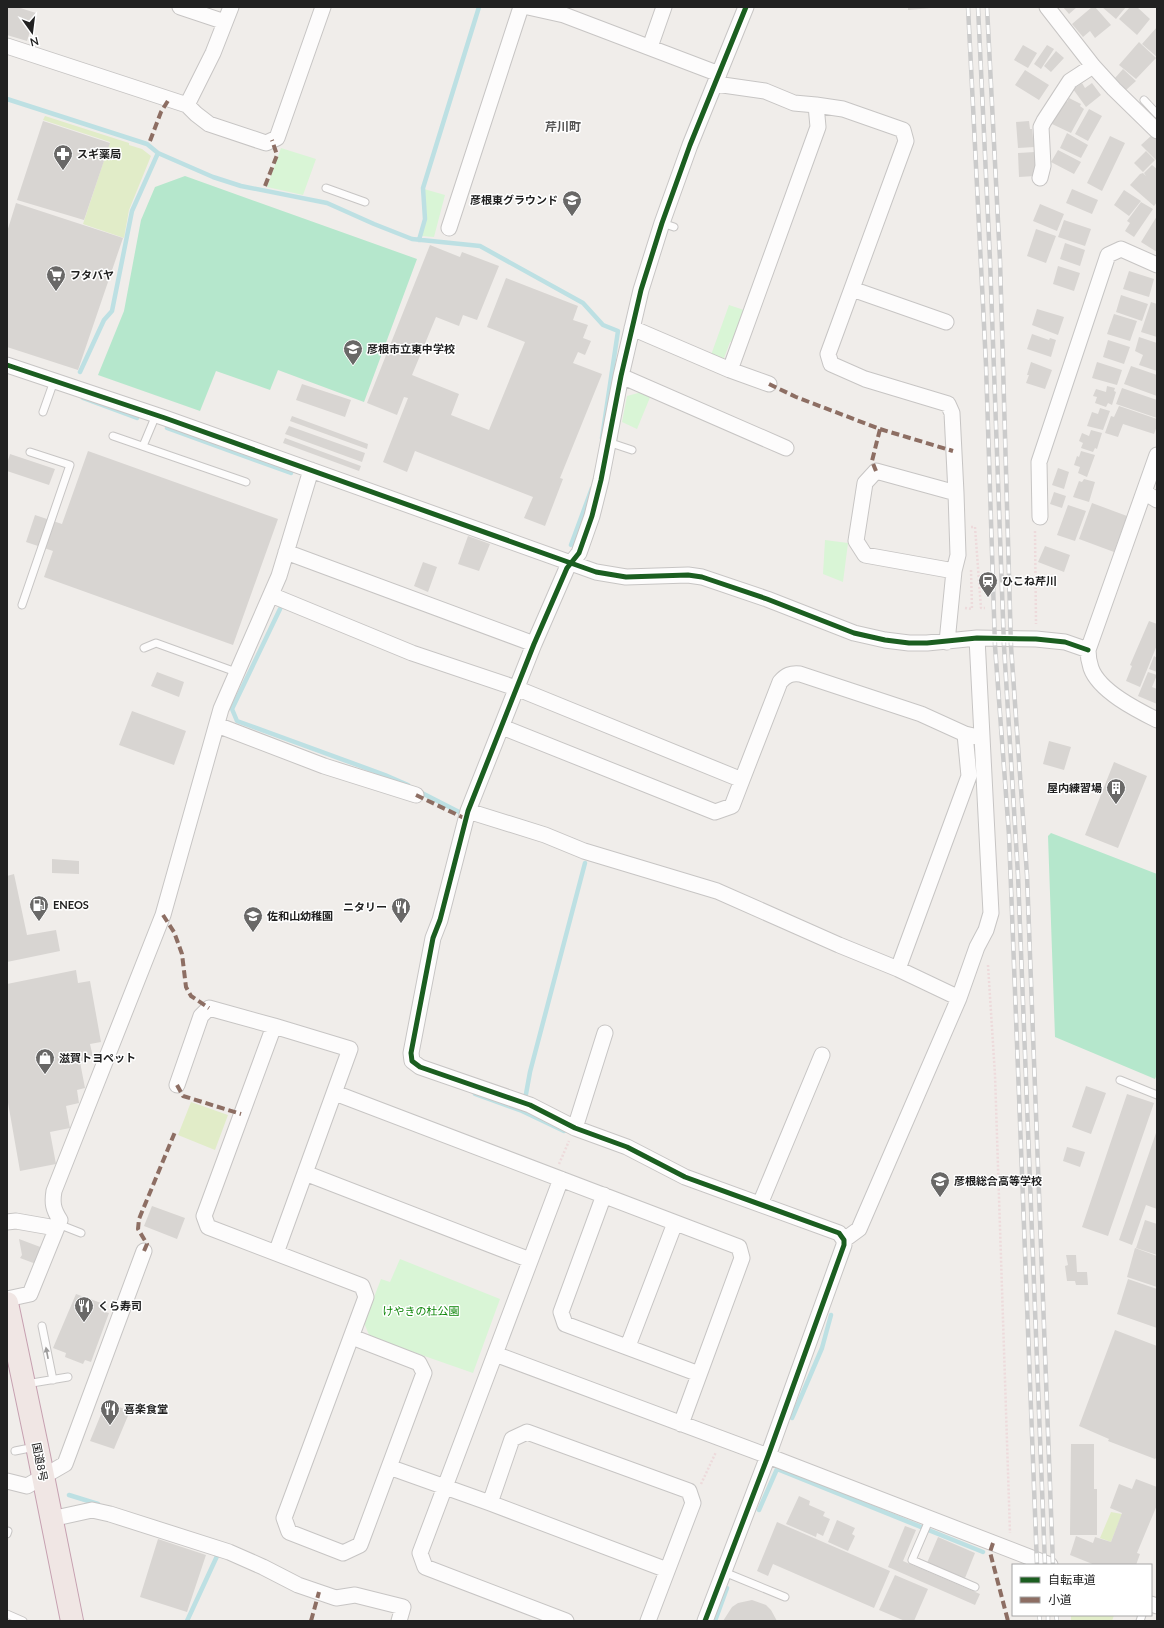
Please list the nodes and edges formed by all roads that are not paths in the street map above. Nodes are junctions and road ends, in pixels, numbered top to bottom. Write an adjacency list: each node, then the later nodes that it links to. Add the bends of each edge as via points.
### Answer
1 (180, 7): 9 (street)
2 (231, 7): 9 (street)
3 (323, 7): 15 (street, via 293,103 277,138 266,143 209,124)
4 (521, 7): 22 (street)
5 (528, 7): 11 (street, via 564,16)
6 (664, 7): 11 (street)
7 (746, 7): 13 (street)
8 (1047, 7): 12 (street)
9 (225, 22): 15 (street)
10 (7, 46): 15 (street)
11 (650, 47): 13 (street, via 697,61)
12 (1093, 66): 18 (street); 19 (street, via 1070,81 1041,126 1043,166)
13 (717, 79): 16 (street, via 765,92 794,104); 26 (street, via 690,146 668,225 641,290)
14 (1144, 100): 17 (lane)
15 (187, 105)
16 (816, 105): 24 (street, via 843,109 903,130 906,141); 28 (street, via 818,127)
17 (1157, 114)
18 (1157, 132)
19 (1040, 178)
20 (326, 188): 21 (lane)
21 (365, 202)
22 (449, 228)
23 (1157, 265): 45 (street, via 1121,249 1108,255 1039,462)
24 (852, 289): 25 (street); 43 (street, via 828,354 832,364 865,379 948,404 952,413)
25 (946, 322)
26 (632, 328): 28 (street); 29 (street)
27 (7, 365): 30 (street)
28 (730, 370): 31 (street)
29 (621, 376): 35 (street); 37 (street)
30 (54, 381): 32 (lane); 33 (street)
31 (769, 384)
32 (43, 412)
33 (156, 415): 36 (lane); 41 (street)
34 (113, 436): 36 (lane)
35 (608, 442): 38 (lane); 47 (street, via 592,516 579,553)
36 (143, 446): 42 (lane)
37 (786, 448)
38 (632, 450)
39 (30, 452): 50 (lane, via 70,465)
40 (1157, 455): 44 (street)
41 (311, 470): 46 (street); 47 (street)
42 (246, 482)
43 (956, 493): 48 (street, via 958,555); 48 (street, via 876,471 865,483 856,541 865,555)
44 (1151, 496): 55 (street)
45 (1040, 517)
46 (286, 552): 49 (street); 53 (street)
47 (572, 563): 52 (street, via 596,572 626,577 702,577 854,633 909,643); 53 (street, via 567,568)
48 (954, 571): 52 (street)
49 (271, 595): 56 (street); 57 (street, via 412,653)
50 (22, 605)
51 (977, 638): 52 (street); 55 (street, via 1065,642); 62 (street)
52 (947, 642)
53 (534, 644): 57 (street)
54 (144, 648): 56 (lane, via 156,643)
55 (1088, 650): 58 (street, via 1091,670 1108,690 1129,706)
56 (236, 672): 60 (street)
57 (516, 688): 59 (street); 63 (street)
58 (1157, 720)
59 (502, 727): 63 (street, via 715,812 732,806); 65 (street)
60 (213, 729): 64 (street); 82 (street, via 163,915 54,1191 52,1202 60,1220)
61 (965, 734): 62 (street); 63 (street, via 921,714 791,673 780,682); 66 (street, via 969,776)
62 (982, 738): 67 (street, via 991,913 986,930 976,947)
63 (742, 780)
64 (416, 795)
65 (468, 811): 66 (street, via 545,835 584,851 717,891); 75 (street, via 433,938 411,1053 412,1061 420,1067 530,1105)
66 (898, 969): 67 (street)
67 (959, 998): 84 (street, via 859,1229)
68 (274, 1026): 72 (street, via 209,1008 201,1016); 73 (street, via 350,1050); 86 (street, via 204,1216 208,1227)
69 (605, 1034): 75 (street)
70 (822, 1055): 79 (street)
71 (1120, 1080): 74 (lane)
72 (177, 1085)
73 (335, 1093): 76 (street); 77 (street)
74 (1157, 1095)
75 (575, 1128): 79 (street, via 628,1147 685,1177)
76 (305, 1173): 86 (street); 87 (street)
77 (559, 1174): 78 (street); 87 (street)
78 (604, 1196): 81 (street); 92 (street, via 561,1312 565,1324)
79 (760, 1204): 84 (street, via 839,1233)
80 (7, 1222): 82 (street)
81 (675, 1223): 92 (street); 94 (street, via 740,1247 742,1258)
82 (57, 1226): 83 (lane); 88 (street, via 30,1294)
83 (81, 1233)
84 (844, 1240): 101 (street)
85 (144, 1251): 103 (street, via 64,1464)
86 (276, 1253): 91 (street, via 362,1286 366,1297)
87 (530, 1260): 93 (street)
88 (7, 1299)
89 (7, 1303): 97 (highway, 国道8号)
90 (42, 1326): 96 (lane, one-way to 90)
91 (352, 1337): 102 (street, via 420,1363 424,1373); 102 (street, via 284,1518 289,1532 343,1553 360,1545)
92 (628, 1346): 94 (street)
93 (495, 1354): 98 (street); 105 (street)
94 (698, 1374): 98 (street)
95 (68, 1377): 96 (lane)
96 (53, 1380): 97 (lane)
97 (24, 1385): 99 (highway, 国道8号)
98 (680, 1424): 101 (street)
99 (37, 1446): 100 (lane); 103 (highway, 国道8号)
100 (15, 1451)
101 (768, 1456): 108 (street); 111 (street)
102 (389, 1467): 105 (street)
103 (44, 1477): 104 (street, via 27,1486); 107 (highway, 国道8号)
104 (7, 1481)
105 (445, 1487): 106 (street); 118 (street, via 420,1553 425,1567)
106 (490, 1503): 110 (street); 110 (street, via 512,1439 527,1432 689,1491 693,1503)
107 (51, 1519): 116 (highway, 国道8号); 117 (street, via 92,1510 110,1514 229,1552 298,1585 336,1598 355,1595 403,1607)
108 (928, 1522): 109 (street); 112 (lane, via 912,1560)
109 (1047, 1564)
110 (667, 1570): 119 (street)
111 (724, 1572): 113 (lane); 120 (street)
112 (975, 1587)
113 (785, 1596)
114 (7, 1614): 115 (lane)
115 (23, 1621)
116 (72, 1621)
117 (398, 1621)
118 (566, 1621)
119 (648, 1621)
120 (705, 1621)

